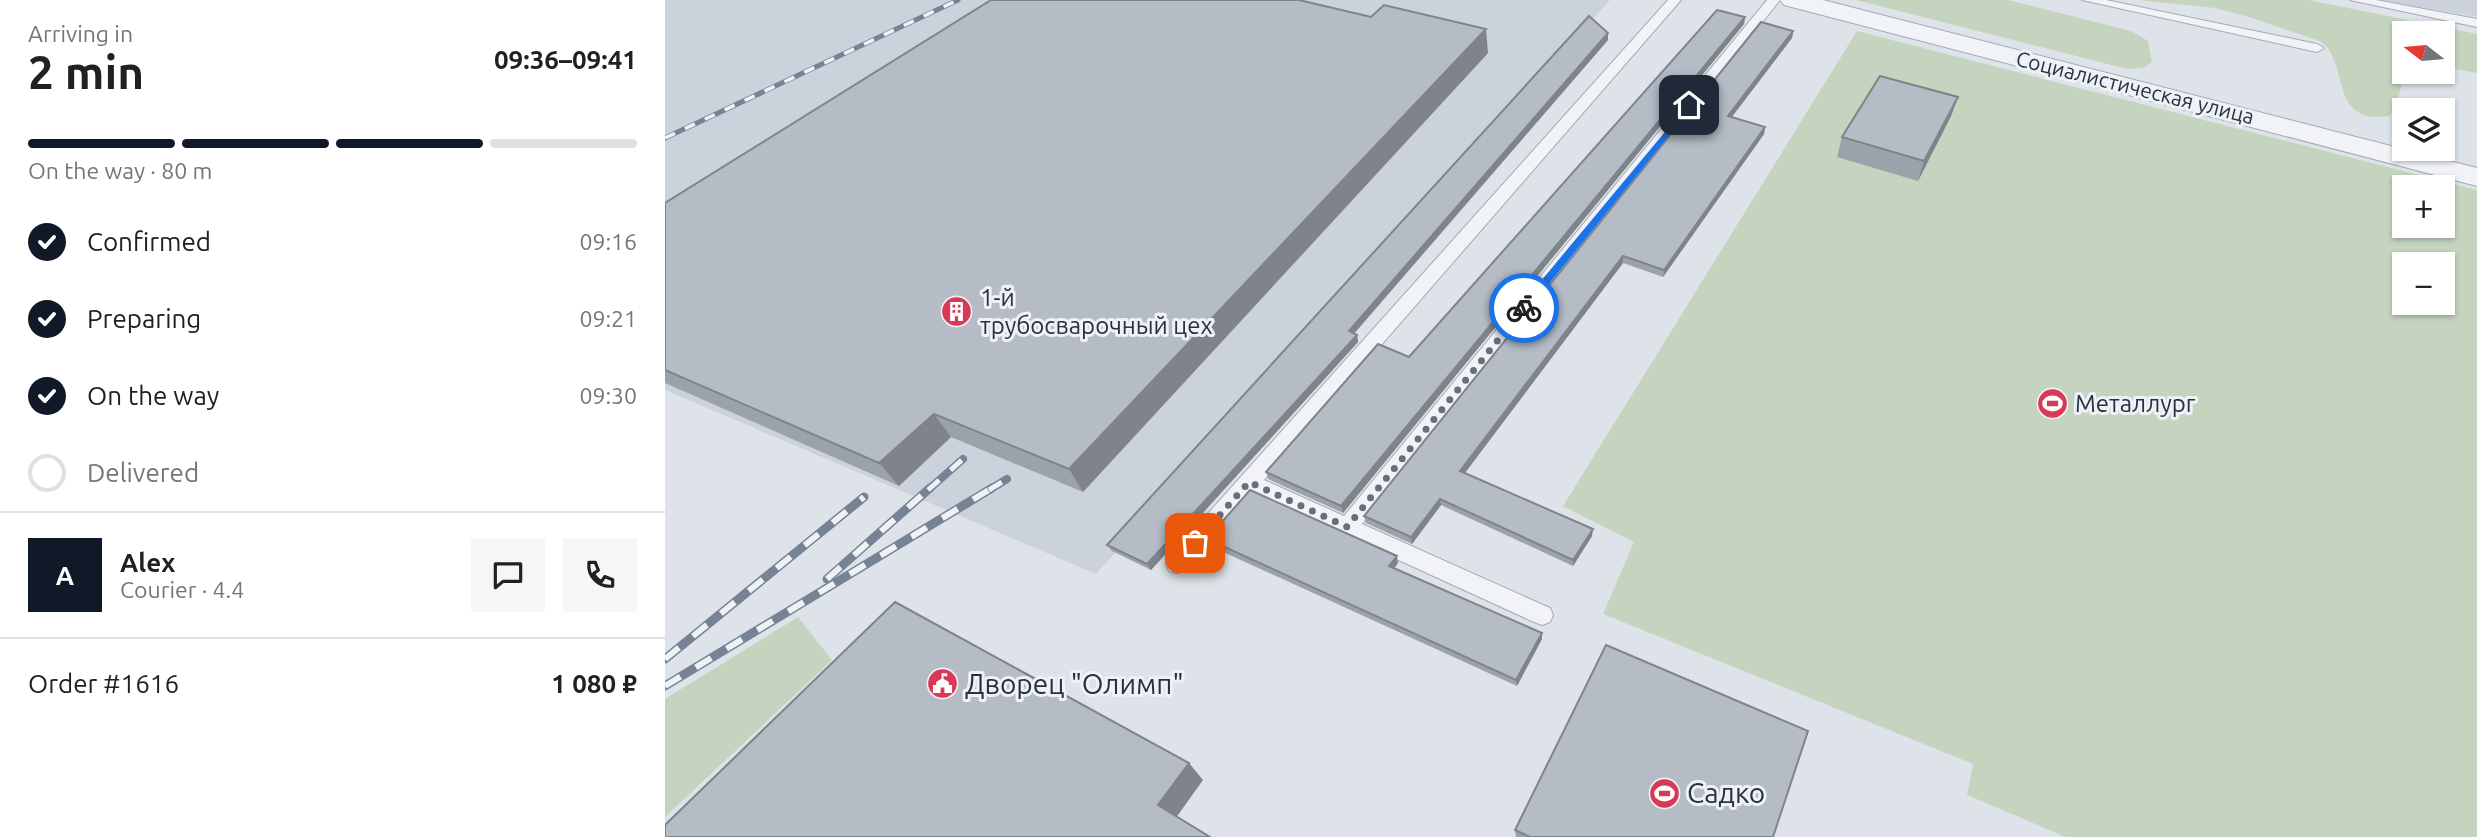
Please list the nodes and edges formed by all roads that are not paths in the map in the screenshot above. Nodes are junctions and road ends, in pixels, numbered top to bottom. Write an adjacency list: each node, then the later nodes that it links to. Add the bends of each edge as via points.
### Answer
1 (1675, 0): 9 (lane)
2 (1774, 0): 10 (lane)
3 (1793, 0): 8 (street, Социалистическая улица)
4 (2088, 0): 7 (lane)
5 (2355, 0): 6 (lane)
6 (2477, 23)
7 (2317, 48)
8 (2477, 177)
9 (1249, 482): 10 (lane); 11 (lane)
10 (1347, 527): 12 (lane)
11 (1177, 564)
12 (1542, 615)

